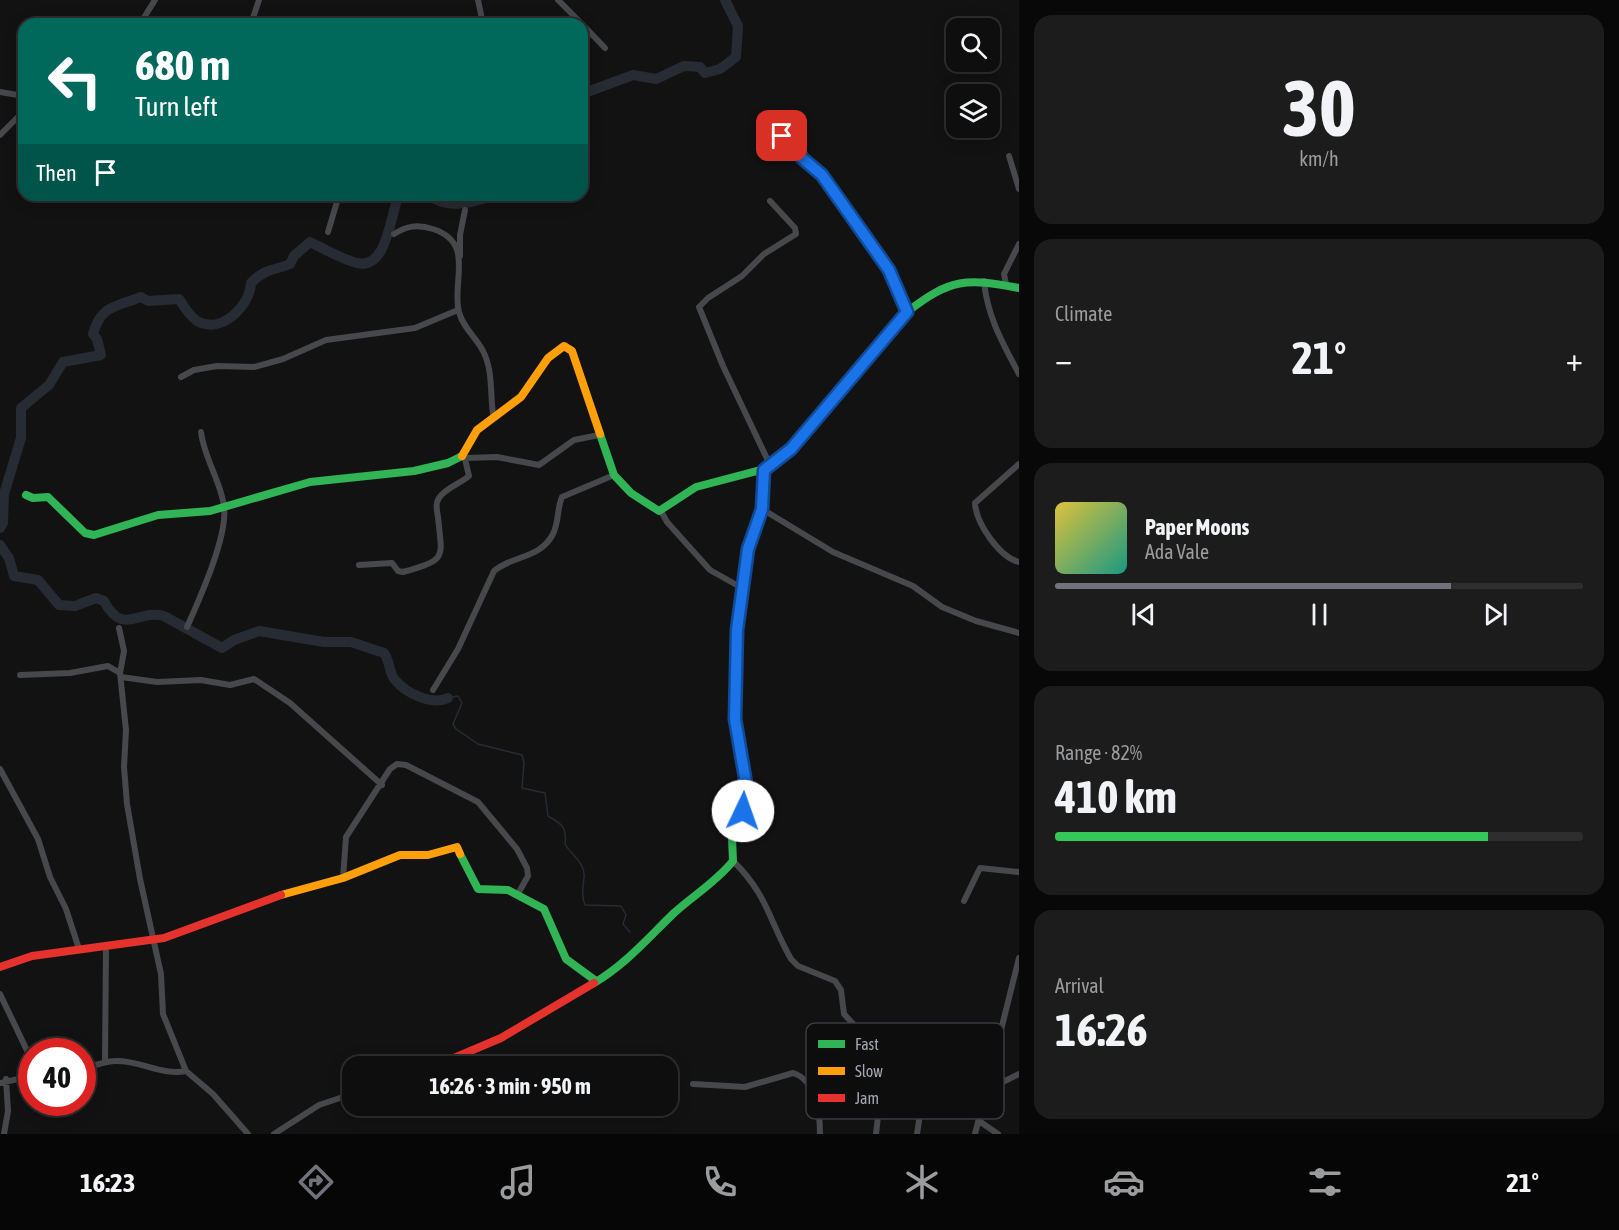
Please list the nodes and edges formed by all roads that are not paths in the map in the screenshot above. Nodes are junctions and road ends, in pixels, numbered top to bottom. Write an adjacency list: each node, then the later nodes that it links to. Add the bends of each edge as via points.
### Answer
1 (155, 0): 5 (street)
2 (259, 0): 6 (street)
3 (478, 0): 7 (street)
4 (558, 0): 8 (street)
5 (144, 18)
6 (253, 18)
7 (482, 18)
8 (576, 18)
9 (588, 30): 10 (street)
10 (605, 48)
11 (0, 92): 12 (street)
12 (18, 95)
13 (18, 117): 14 (street)
14 (0, 135)
15 (782, 136): 29 (street, via 795,143 802,158 822,175 889,270)
16 (1009, 156): 17 (street)
17 (1019, 189)
18 (337, 201): 21 (street)
19 (770, 201): 37 (street, via 796,234 764,254 742,276 699,307)
20 (465, 210): 24 (street)
21 (328, 232)
22 (394, 234): 24 (street, via 413,225 442,232 451,238)
23 (1019, 244): 26 (street, via 1004,274)
24 (460, 266): 28 (street)
25 (984, 281): 26 (street); 29 (street, via 947,285); 30 (street, via 997,333)
26 (1006, 284): 27 (street)
27 (1019, 288)
28 (458, 310): 31 (street, via 415,328 326,340 254,367 217,366); 32 (street, via 487,360)
29 (907, 312): 37 (street, via 791,449)
30 (1019, 374)
31 (181, 377)
32 (493, 414): 34 (street, via 522,396 548,358 564,346 572,351); 35 (street, via 470,435)
33 (201, 432): 40 (street)
34 (599, 435): 35 (street, via 574,440 539,465 497,457); 38 (street)
35 (464, 457): 40 (street, via 404,474 364,473 325,479); 44 (street, via 470,476 441,494 436,504 442,545 439,557 403,572 392,563)
36 (1019, 465): 43 (street, via 975,503 988,535)
37 (767, 468): 41 (street); 42 (street, via 704,484)
38 (614, 475): 42 (street, via 631,493); 51 (street, via 562,497 556,525 542,547 494,572 458,649)
39 (26, 495): 40 (street, via 48,497 85,533 94,535 150,517)
40 (224, 506): 47 (street, via 219,541)
41 (762, 509): 45 (street, via 748,549); 48 (street, via 833,552 913,586 942,607)
42 (661, 511): 45 (street, via 710,570)
43 (1019, 562)
44 (359, 565)
45 (742, 588): 54 (street, via 735,719 747,797 732,838)
46 (119, 627): 50 (street, via 124,651)
47 (187, 627)
48 (1019, 633)
49 (20, 675): 50 (street, via 70,673 108,666)
50 (120, 675): 53 (street, via 158,682 201,680 230,685 254,679 290,703); 60 (street, via 128,804)
51 (433, 690)
52 (0, 769): 62 (street, via 38,839)
53 (381, 784): 56 (street, via 346,837); 57 (street, via 394,765 406,765 478,802 524,860 528,876)
54 (733, 861): 66 (street, via 718,879 676,910 629,958); 68 (street, via 765,902 791,959 839,985 844,1014)
55 (1019, 872): 58 (street, via 980,868)
56 (343, 878): 57 (street, via 400,855 428,855 457,847 478,889 499,887); 59 (street, via 295,890)
57 (519, 892): 66 (street, via 526,902 546,912 566,958)
58 (964, 901)
59 (164, 938): 60 (street); 63 (street)
60 (153, 941): 61 (street); 63 (street)
61 (106, 946): 62 (street); 72 (street)
62 (79, 949): 65 (street, via 32,956)
63 (156, 951): 74 (street, via 163,1014)
64 (1019, 958): 69 (street)
65 (0, 967)
66 (596, 981): 71 (street, via 501,1038)
67 (0, 993): 70 (street)
68 (852, 1023)
69 (1004, 1025)
70 (21, 1038)
71 (459, 1056)
72 (105, 1062): 73 (street); 74 (street, via 142,1065 170,1073)
73 (96, 1065)
74 (186, 1071): 89 (street, via 213,1094)
75 (1019, 1074): 79 (street)
76 (18, 1078): 78 (street)
77 (806, 1080): 80 (street, via 794,1073 744,1087)
78 (3, 1081): 83 (street)
79 (1004, 1082)
80 (693, 1084)
81 (0, 1093): 83 (street)
82 (342, 1097): 90 (street, via 319,1105)
83 (8, 1100): 88 (street)
84 (818, 1119): 91 (street)
85 (877, 1119): 92 (street)
86 (921, 1119): 93 (street)
87 (979, 1121): 94 (street); 95 (street)
88 (4, 1134)
89 (248, 1134)
90 (274, 1134)
91 (820, 1134)
92 (876, 1134)
93 (917, 1134)
94 (975, 1134)
95 (998, 1134)

